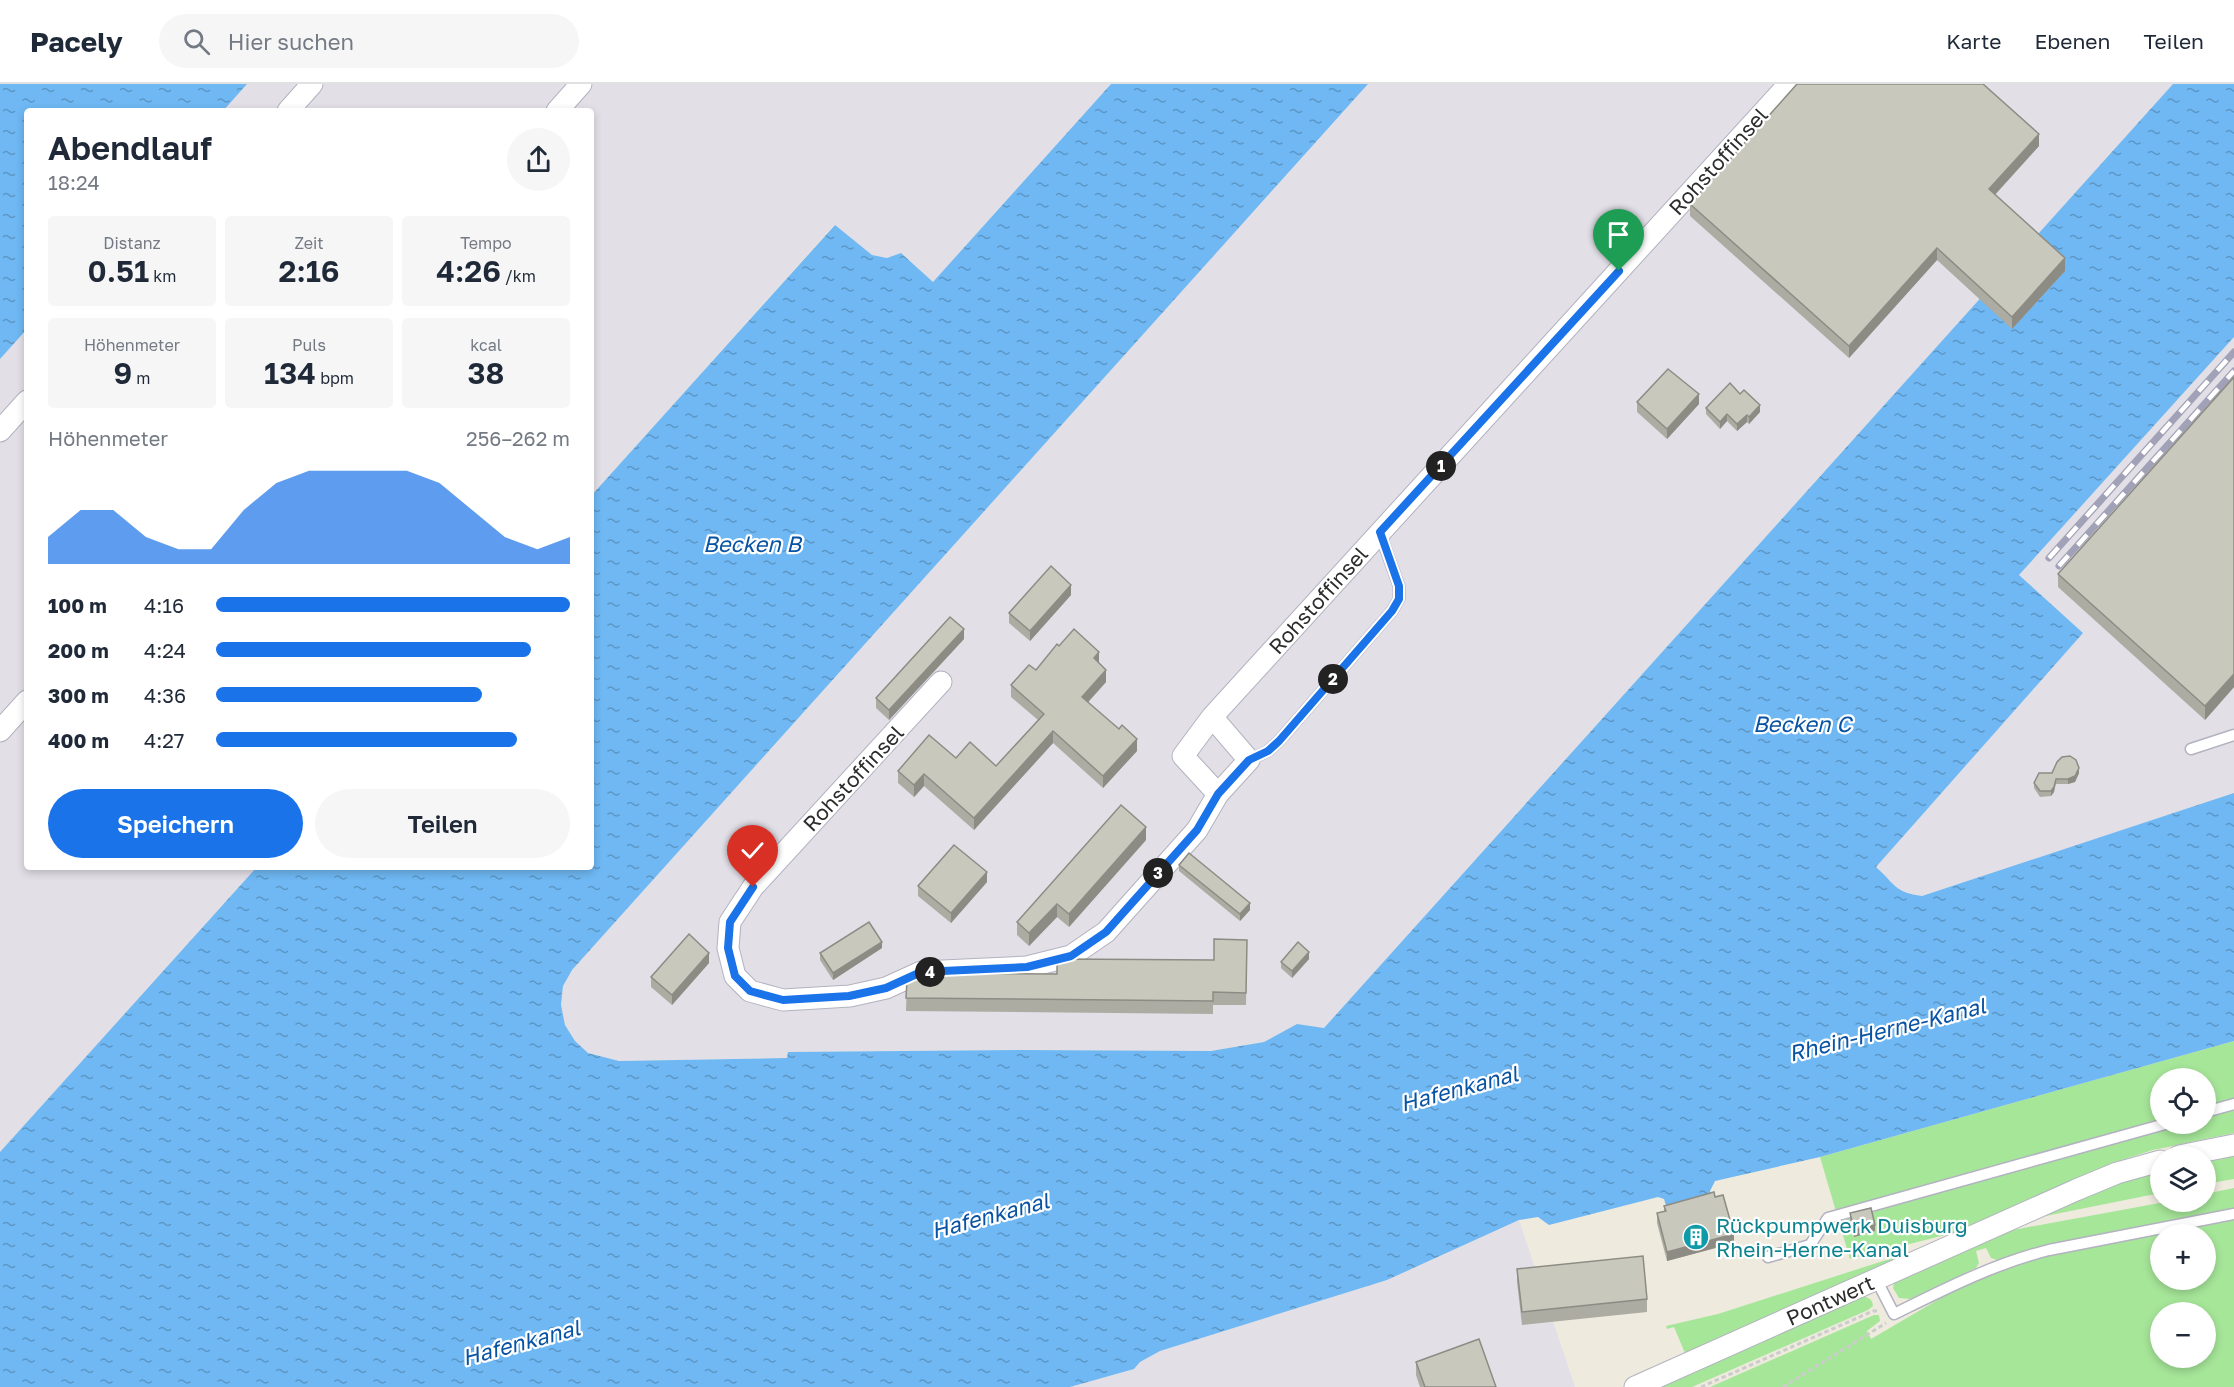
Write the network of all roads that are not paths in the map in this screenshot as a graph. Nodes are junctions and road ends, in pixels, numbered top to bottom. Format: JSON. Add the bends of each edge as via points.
{"nodes":[{"id":1,"x":312,"y":84,"type":"edge"},
{"id":2,"x":581,"y":84,"type":"edge"},
{"id":3,"x":1789,"y":84,"type":"edge"},
{"id":4,"x":291,"y":108,"type":"edge"},
{"id":5,"x":560,"y":108,"type":"edge"},
{"id":6,"x":24,"y":404,"type":"edge"},
{"id":7,"x":0,"y":431,"type":"edge"},
{"id":8,"x":1380,"y":532,"type":"junction"},
{"id":9,"x":941,"y":682,"type":"dead end"},
{"id":10,"x":24,"y":704,"type":"edge"},
{"id":11,"x":1212,"y":717,"type":"junction"},
{"id":12,"x":0,"y":731,"type":"edge"},
{"id":13,"x":2234,"y":735,"type":"edge"},
{"id":14,"x":2191,"y":749,"type":"dead end"},
{"id":15,"x":1249,"y":760,"type":"junction"},
{"id":16,"x":1218,"y":794,"type":"junction"},
{"id":17,"x":2234,"y":1104,"type":"edge"},
{"id":18,"x":2216,"y":1109,"type":"edge"},
{"id":19,"x":2150,"y":1128,"type":"edge"},
{"id":20,"x":2234,"y":1145,"type":"edge"},
{"id":21,"x":2216,"y":1149,"type":"edge"},
{"id":22,"x":2150,"y":1164,"type":"edge"},
{"id":23,"x":2234,"y":1214,"type":"edge"},
{"id":24,"x":1768,"y":1257,"type":"dead end"},
{"id":25,"x":1876,"y":1279,"type":"junction"},
{"id":26,"x":1635,"y":1387,"type":"edge"}],
"edges":[{"from":1,"to":4,"type":"street"},
{"from":2,"to":5,"type":"street"},
{"from":3,"to":8,"type":"street","name":"Rohstoffinsel"},
{"from":6,"to":7,"type":"street"},
{"from":8,"to":11,"type":"street","name":"Rohstoffinsel"},
{"from":8,"to":15,"type":"lane","via":[[1399,586],[1399,599],[1279,741]]},
{"from":9,"to":16,"type":"street","name":"Rohstoffinsel","via":[[753,887],[730,922],[728,948],[735,976],[750,991],[783,1000],[849,996],[886,988],[921,972],[1027,967],[1071,956],[1106,932],[1197,830]]},
{"from":10,"to":12,"type":"street"},
{"from":11,"to":15,"type":"street"},
{"from":11,"to":16,"type":"street","name":"Rohstoffinsel","via":[[1183,756]]},
{"from":13,"to":14,"type":"lane"},
{"from":15,"to":16,"type":"street","name":"Rohstoffinsel"},
{"from":17,"to":18,"type":"lane"},
{"from":19,"to":24,"type":"lane","via":[[1828,1218],[1809,1245]]},
{"from":20,"to":21,"type":"street"},
{"from":22,"to":25,"type":"street","name":"Pontwert","via":[[2106,1178]]},
{"from":23,"to":25,"type":"lane","via":[[2022,1257],[1968,1277],[1894,1314]]},
{"from":25,"to":26,"type":"street","name":"Pontwert"}]}
